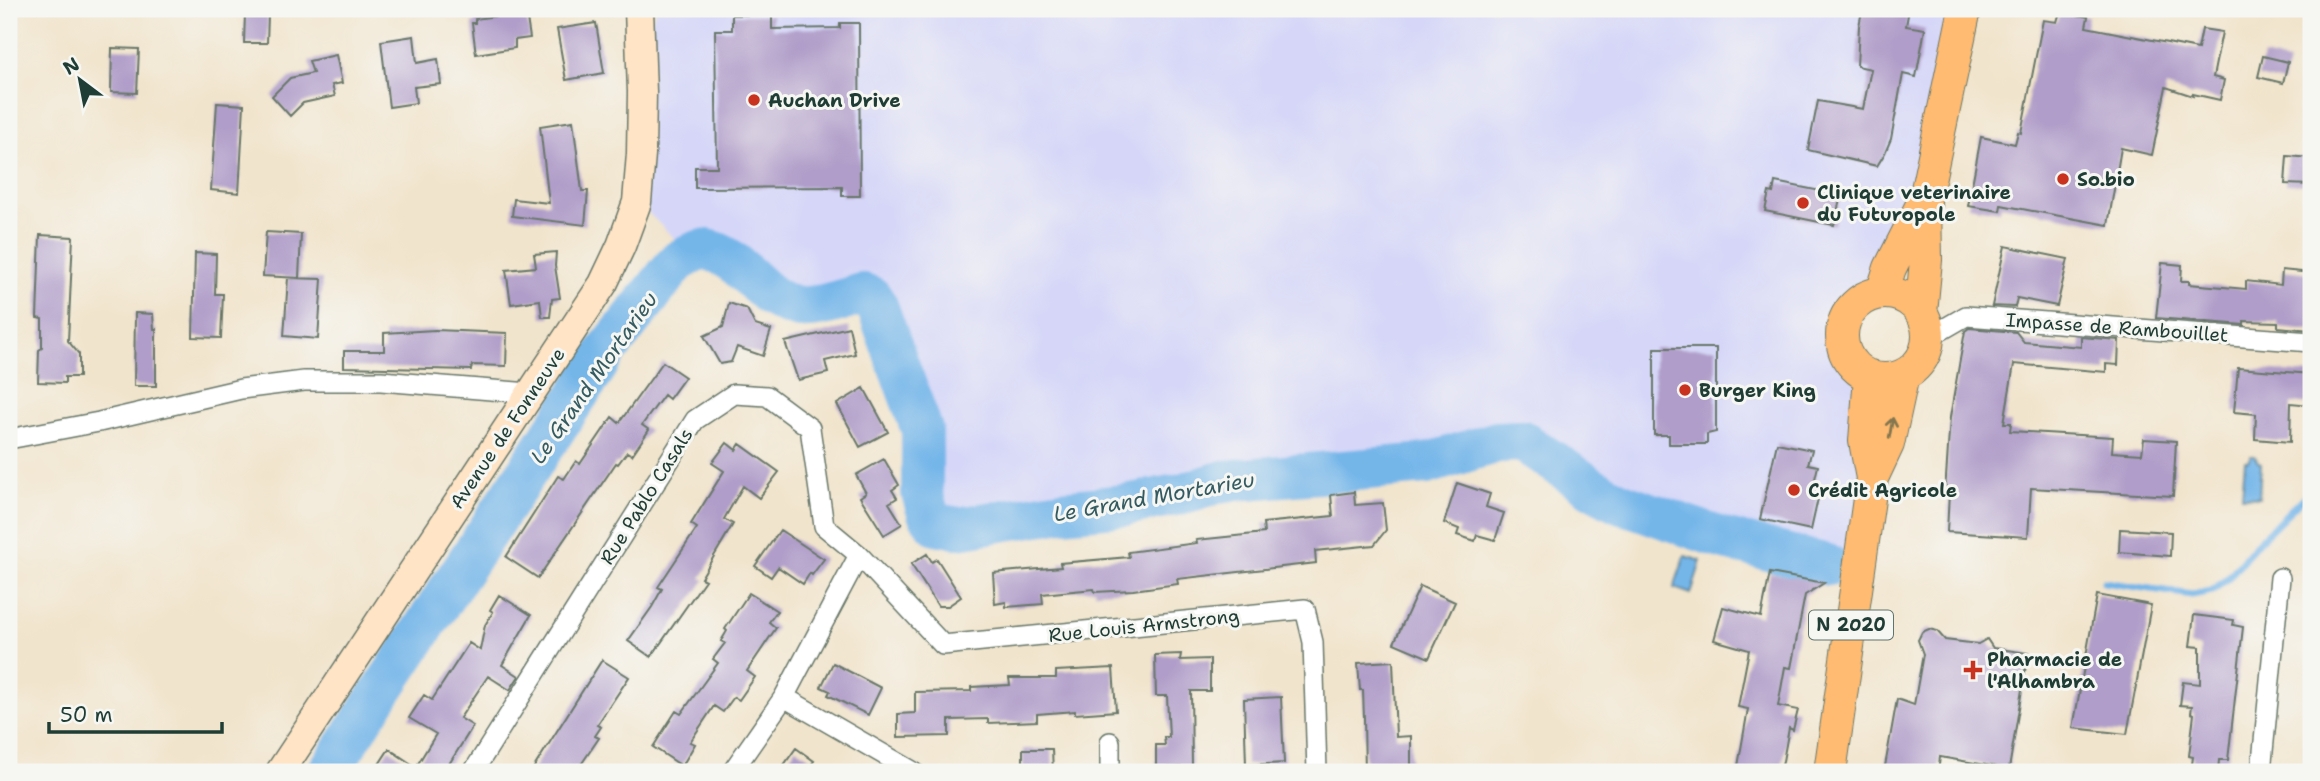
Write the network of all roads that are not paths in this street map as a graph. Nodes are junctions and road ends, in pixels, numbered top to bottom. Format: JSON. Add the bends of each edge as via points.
{"nodes":[{"id":1,"x":639,"y":9,"type":"edge"},
{"id":2,"x":656,"y":9,"type":"edge"},
{"id":3,"x":1965,"y":9,"type":"edge"},
{"id":4,"x":640,"y":52,"type":"junction"},
{"id":5,"x":1925,"y":199,"type":"junction"},
{"id":6,"x":1882,"y":293,"type":"junction"},
{"id":7,"x":1924,"y":325,"type":"junction"},
{"id":8,"x":2311,"y":342,"type":"edge"},
{"id":9,"x":1903,"y":375,"type":"junction"},
{"id":10,"x":1870,"y":376,"type":"junction"},
{"id":11,"x":529,"y":393,"type":"junction"},
{"id":12,"x":14,"y":438,"type":"dead end"},
{"id":13,"x":1872,"y":478,"type":"junction"},
{"id":14,"x":859,"y":555,"type":"junction"},
{"id":15,"x":2280,"y":578,"type":"dead end"},
{"id":16,"x":784,"y":697,"type":"junction"},
{"id":17,"x":1110,"y":742,"type":"dead end"},
{"id":18,"x":280,"y":772,"type":"edge"},
{"id":19,"x":472,"y":772,"type":"edge"},
{"id":20,"x":732,"y":772,"type":"edge"},
{"id":21,"x":914,"y":772,"type":"edge"},
{"id":22,"x":1110,"y":772,"type":"edge"},
{"id":23,"x":1317,"y":772,"type":"edge"},
{"id":24,"x":1830,"y":772,"type":"edge"},
{"id":25,"x":2261,"y":772,"type":"edge"}],
"edges":[{"from":1,"to":4,"type":"street","name":"Avenue de Fonneuve"},
{"from":2,"to":4,"type":"street","name":"Avenue de Fonneuve"},
{"from":3,"to":5,"type":"main road"},
{"from":4,"to":11,"type":"street","name":"Avenue de Fonneuve","via":[[637,202],[603,284]]},
{"from":5,"to":6,"type":"main road"},
{"from":5,"to":7,"type":"main road"},
{"from":6,"to":7,"type":"main road","via":[[1905,298]]},
{"from":6,"to":10,"type":"main road","via":[[1860,300],[1843,325],[1843,348],[1849,360]]},
{"from":7,"to":8,"type":"street","name":"Impasse de Rambouillet","via":[[1966,316]]},
{"from":7,"to":9,"type":"main road","via":[[1926,349],[1913,369]]},
{"from":9,"to":10,"type":"main road"},
{"from":13,"to":9,"type":"main road","number":"N 2020","one_way":true,"via":[[1888,444]]},
{"from":10,"to":13,"type":"main road","number":"N 2020","via":[[1865,441]]},
{"from":11,"to":12,"type":"street","via":[[304,381],[241,389]]},
{"from":11,"to":18,"type":"street","name":"Avenue de Fonneuve"},
{"from":13,"to":24,"type":"main road","number":"N 2020"},
{"from":14,"to":16,"type":"street"},
{"from":14,"to":19,"type":"street","name":"Rue Pablo Casals","via":[[824,526],[810,428],[767,397],[734,394],[695,420]]},
{"from":14,"to":23,"type":"street","name":"Rue Louis Armstrong","via":[[943,645],[1305,609],[1313,642]]},
{"from":15,"to":25,"type":"street"},
{"from":16,"to":20,"type":"street"},
{"from":16,"to":21,"type":"street"},
{"from":17,"to":22,"type":"street"}]}
